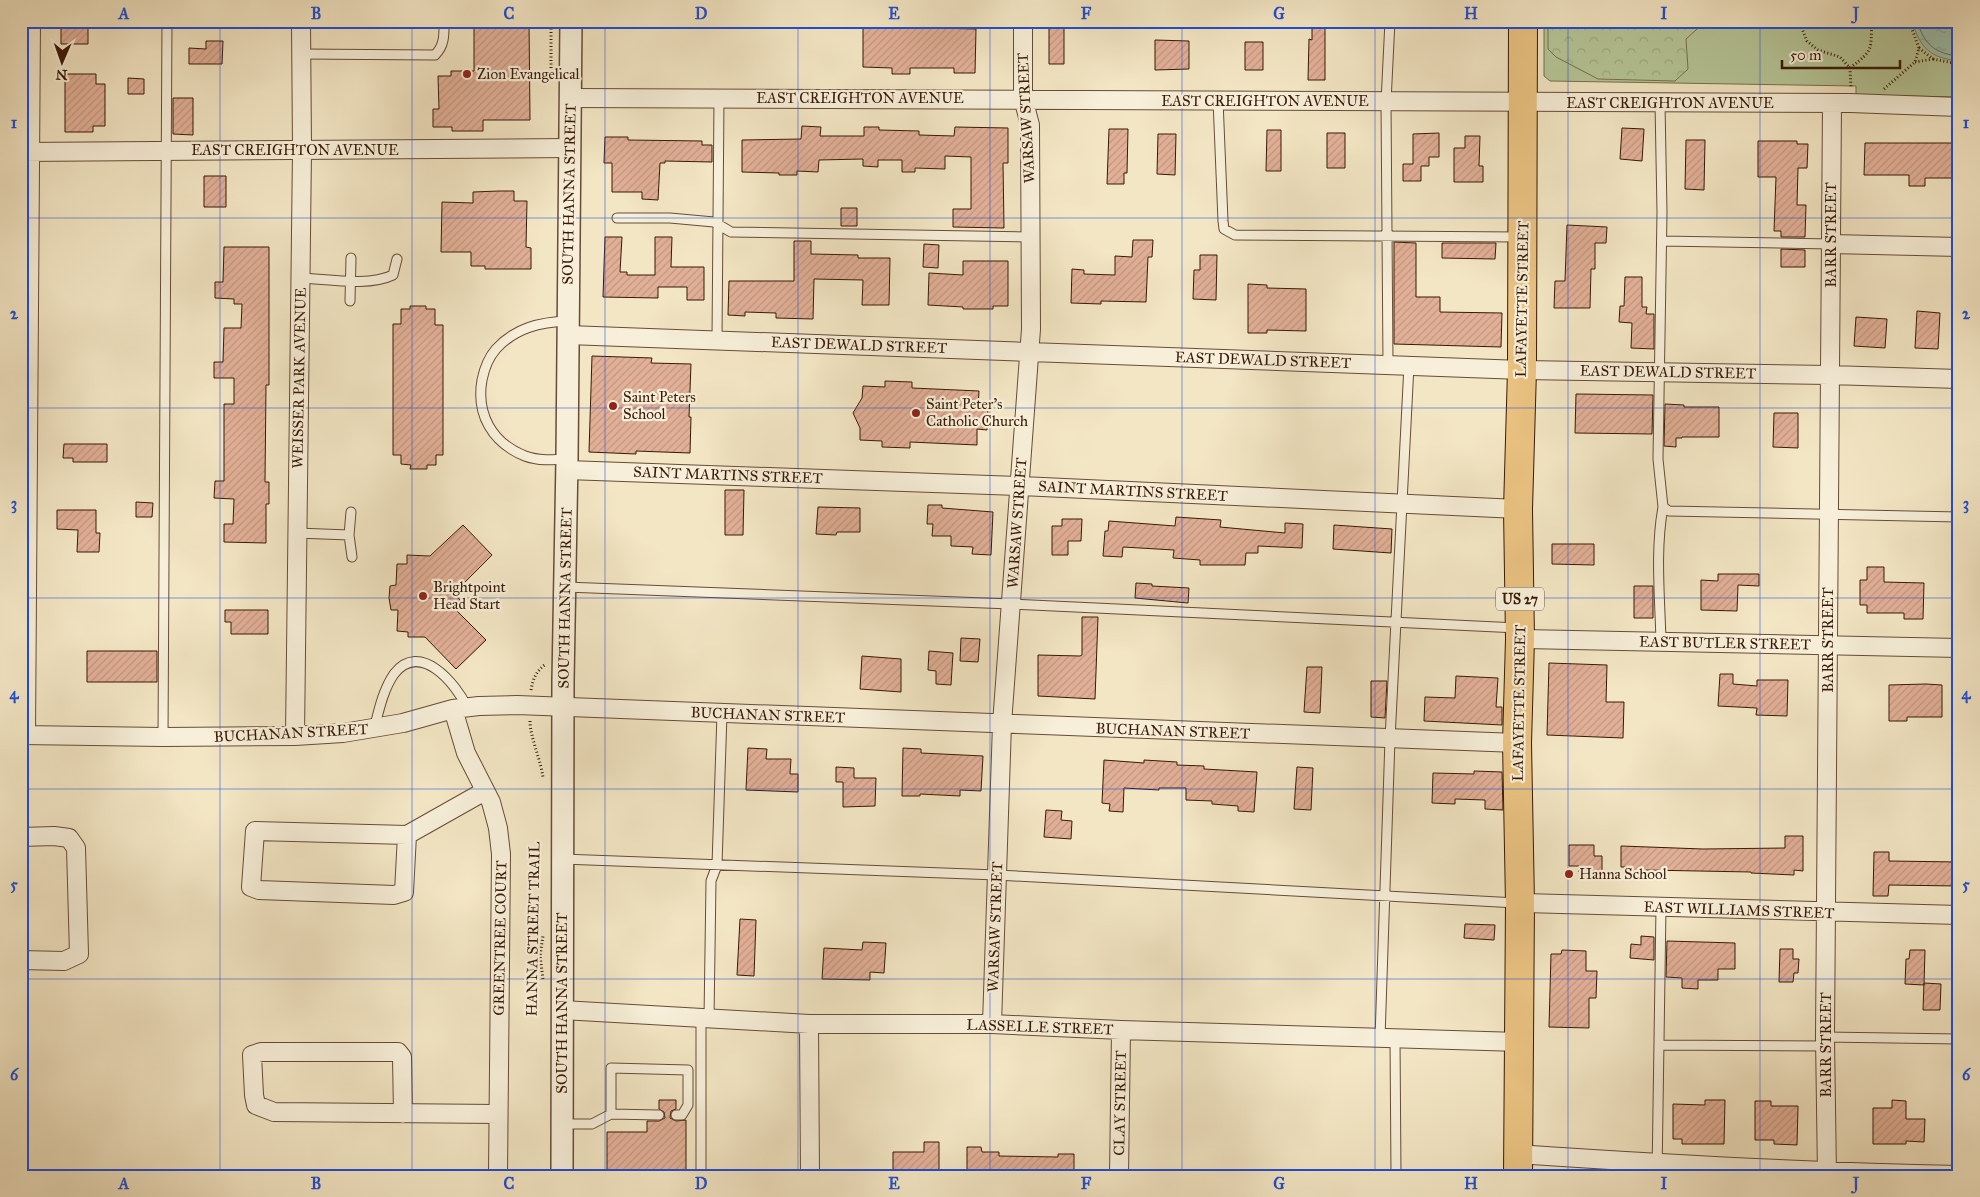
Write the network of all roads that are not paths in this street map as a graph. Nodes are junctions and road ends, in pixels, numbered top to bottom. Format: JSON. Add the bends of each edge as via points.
{"nodes":[{"id":1,"x":30,"y":21,"type":"edge"},
{"id":2,"x":167,"y":21,"type":"edge"},
{"id":3,"x":301,"y":21,"type":"edge"},
{"id":4,"x":444,"y":21,"type":"edge"},
{"id":5,"x":571,"y":21,"type":"edge"},
{"id":6,"x":1022,"y":21,"type":"edge"},
{"id":7,"x":1390,"y":21,"type":"edge"},
{"id":8,"x":1523,"y":21,"type":"edge"},
{"id":9,"x":301,"y":54,"type":"junction"},
{"id":10,"x":570,"y":98,"type":"junction"},
{"id":11,"x":719,"y":98,"type":"junction"},
{"id":12,"x":1024,"y":98,"type":"junction"},
{"id":13,"x":1218,"y":100,"type":"junction"},
{"id":14,"x":1386,"y":102,"type":"junction"},
{"id":15,"x":1524,"y":103,"type":"junction"},
{"id":16,"x":1660,"y":103,"type":"junction"},
{"id":17,"x":1832,"y":104,"type":"junction"},
{"id":18,"x":1959,"y":107,"type":"edge"},
{"id":19,"x":570,"y":148,"type":"junction"},
{"id":20,"x":302,"y":150,"type":"junction"},
{"id":21,"x":167,"y":151,"type":"junction"},
{"id":22,"x":25,"y":152,"type":"edge"},
{"id":23,"x":617,"y":218,"type":"dead end"},
{"id":24,"x":718,"y":224,"type":"junction"},
{"id":25,"x":1387,"y":234,"type":"junction"},
{"id":26,"x":1030,"y":237,"type":"junction"},
{"id":27,"x":1523,"y":237,"type":"junction"},
{"id":28,"x":1662,"y":241,"type":"junction"},
{"id":29,"x":1831,"y":244,"type":"junction"},
{"id":30,"x":1959,"y":247,"type":"edge"},
{"id":31,"x":351,"y":258,"type":"dead end"},
{"id":32,"x":397,"y":259,"type":"dead end"},
{"id":33,"x":300,"y":278,"type":"junction"},
{"id":34,"x":350,"y":281,"type":"junction"},
{"id":35,"x":350,"y":301,"type":"dead end"},
{"id":36,"x":568,"y":328,"type":"junction"},
{"id":37,"x":717,"y":340,"type":"junction"},
{"id":38,"x":1029,"y":351,"type":"junction"},
{"id":39,"x":1388,"y":364,"type":"junction"},
{"id":40,"x":1409,"y":365,"type":"junction"},
{"id":41,"x":1522,"y":370,"type":"junction"},
{"id":42,"x":1661,"y":372,"type":"junction"},
{"id":43,"x":1830,"y":375,"type":"junction"},
{"id":44,"x":1959,"y":379,"type":"edge"},
{"id":45,"x":25,"y":436,"type":"edge"},
{"id":46,"x":567,"y":464,"type":"junction"},
{"id":47,"x":1021,"y":486,"type":"junction"},
{"id":48,"x":1403,"y":503,"type":"junction"},
{"id":49,"x":1663,"y":507,"type":"junction"},
{"id":50,"x":1518,"y":509,"type":"junction"},
{"id":51,"x":351,"y":512,"type":"dead end"},
{"id":52,"x":1829,"y":514,"type":"junction"},
{"id":53,"x":1959,"y":517,"type":"edge"},
{"id":54,"x":297,"y":533,"type":"junction"},
{"id":55,"x":349,"y":534,"type":"junction"},
{"id":56,"x":24,"y":539,"type":"edge"},
{"id":57,"x":352,"y":557,"type":"dead end"},
{"id":58,"x":565,"y":587,"type":"junction"},
{"id":59,"x":1011,"y":604,"type":"junction"},
{"id":60,"x":1395,"y":622,"type":"junction"},
{"id":61,"x":1520,"y":633,"type":"junction"},
{"id":62,"x":1661,"y":642,"type":"junction"},
{"id":63,"x":1828,"y":645,"type":"junction"},
{"id":64,"x":1959,"y":648,"type":"edge"},
{"id":65,"x":563,"y":707,"type":"junction"},
{"id":66,"x":460,"y":708,"type":"junction"},
{"id":67,"x":722,"y":714,"type":"junction"},
{"id":68,"x":1002,"y":724,"type":"junction"},
{"id":69,"x":374,"y":729,"type":"junction"},
{"id":70,"x":24,"y":736,"type":"edge"},
{"id":71,"x":295,"y":736,"type":"junction"},
{"id":72,"x":163,"y":737,"type":"junction"},
{"id":73,"x":1390,"y":738,"type":"junction"},
{"id":74,"x":1517,"y":743,"type":"junction"},
{"id":75,"x":485,"y":791,"type":"junction"},
{"id":76,"x":407,"y":835,"type":"junction"},
{"id":77,"x":21,"y":836,"type":"edge"},
{"id":78,"x":562,"y":859,"type":"junction"},
{"id":79,"x":717,"y":865,"type":"junction"},
{"id":80,"x":997,"y":875,"type":"junction"},
{"id":81,"x":1386,"y":896,"type":"junction"},
{"id":82,"x":1520,"y":903,"type":"junction"},
{"id":83,"x":1661,"y":907,"type":"junction"},
{"id":84,"x":1826,"y":912,"type":"junction"},
{"id":85,"x":1959,"y":915,"type":"edge"},
{"id":86,"x":21,"y":960,"type":"edge"},
{"id":87,"x":562,"y":1010,"type":"junction"},
{"id":88,"x":705,"y":1018,"type":"junction"},
{"id":89,"x":809,"y":1024,"type":"junction"},
{"id":90,"x":992,"y":1024,"type":"junction"},
{"id":91,"x":1121,"y":1030,"type":"junction"},
{"id":92,"x":1388,"y":1038,"type":"junction"},
{"id":93,"x":1959,"y":1039,"type":"edge"},
{"id":94,"x":1825,"y":1041,"type":"junction"},
{"id":95,"x":1519,"y":1042,"type":"junction"},
{"id":96,"x":1659,"y":1045,"type":"junction"},
{"id":97,"x":403,"y":1114,"type":"junction"},
{"id":98,"x":498,"y":1114,"type":"junction"},
{"id":99,"x":611,"y":1114,"type":"junction"},
{"id":100,"x":659,"y":1115,"type":"dead end"},
{"id":101,"x":676,"y":1115,"type":"dead end"},
{"id":102,"x":562,"y":1124,"type":"junction"},
{"id":103,"x":1518,"y":1165,"type":"edge"},
{"id":104,"x":1657,"y":1170,"type":"edge"},
{"id":105,"x":1827,"y":1174,"type":"edge"},
{"id":106,"x":1959,"y":1175,"type":"edge"},
{"id":107,"x":498,"y":1176,"type":"edge"},
{"id":108,"x":562,"y":1176,"type":"edge"},
{"id":109,"x":701,"y":1176,"type":"edge"},
{"id":110,"x":810,"y":1176,"type":"edge"},
{"id":111,"x":1119,"y":1176,"type":"edge"},
{"id":112,"x":1396,"y":1176,"type":"edge"}],
"edges":[{"from":1,"to":22,"type":"street"},
{"from":2,"to":21,"type":"lane"},
{"from":3,"to":9,"type":"street","name":"WEISSER PARK AVENUE"},
{"from":4,"to":9,"type":"lane","via":[[444,42],[435,55]]},
{"from":5,"to":10,"type":"street","name":"SOUTH HANNA STREET"},
{"from":6,"to":12,"type":"street","name":"WARSAW STREET"},
{"from":7,"to":14,"type":"lane"},
{"from":8,"to":15,"type":"highway","name":"LAFAYETTE STREET","number":"US 27"},
{"from":9,"to":20,"type":"street","name":"WEISSER PARK AVENUE"},
{"from":10,"to":11,"type":"street","name":"EAST CREIGHTON AVENUE"},
{"from":10,"to":19,"type":"street","name":"SOUTH HANNA STREET"},
{"from":11,"to":12,"type":"street","name":"EAST CREIGHTON AVENUE"},
{"from":11,"to":24,"type":"lane"},
{"from":12,"to":13,"type":"street","name":"EAST CREIGHTON AVENUE"},
{"from":12,"to":26,"type":"street","name":"WARSAW STREET","via":[[1030,125]]},
{"from":13,"to":14,"type":"street","name":"EAST CREIGHTON AVENUE"},
{"from":13,"to":25,"type":"lane","via":[[1224,229],[1235,235]]},
{"from":14,"to":15,"type":"street","name":"EAST CREIGHTON AVENUE"},
{"from":14,"to":25,"type":"lane"},
{"from":15,"to":16,"type":"street","name":"EAST CREIGHTON AVENUE"},
{"from":15,"to":27,"type":"highway","name":"LAFAYETTE STREET","number":"US 27"},
{"from":16,"to":17,"type":"street","name":"EAST CREIGHTON AVENUE"},
{"from":16,"to":28,"type":"lane"},
{"from":17,"to":18,"type":"street","name":"EAST CREIGHTON AVENUE"},
{"from":17,"to":29,"type":"street","name":"BARR STREET"},
{"from":19,"to":20,"type":"street","name":"EAST CREIGHTON AVENUE"},
{"from":19,"to":36,"type":"street","name":"SOUTH HANNA STREET"},
{"from":20,"to":21,"type":"street","name":"EAST CREIGHTON AVENUE"},
{"from":20,"to":33,"type":"street","name":"WEISSER PARK AVENUE"},
{"from":21,"to":22,"type":"street","name":"EAST CREIGHTON AVENUE"},
{"from":21,"to":72,"type":"lane"},
{"from":22,"to":45,"type":"street"},
{"from":23,"to":24,"type":"lane","via":[[670,218]]},
{"from":24,"to":26,"type":"lane","via":[[731,232]]},
{"from":24,"to":37,"type":"lane"},
{"from":25,"to":27,"type":"lane"},
{"from":25,"to":39,"type":"lane"},
{"from":26,"to":38,"type":"street","name":"WARSAW STREET"},
{"from":27,"to":41,"type":"highway","name":"LAFAYETTE STREET","number":"US 27"},
{"from":28,"to":29,"type":"lane"},
{"from":28,"to":42,"type":"lane"},
{"from":29,"to":30,"type":"street"},
{"from":29,"to":43,"type":"street","name":"BARR STREET"},
{"from":31,"to":34,"type":"lane"},
{"from":32,"to":34,"type":"lane","via":[[393,274],[384,279]]},
{"from":33,"to":34,"type":"lane"},
{"from":33,"to":54,"type":"street","name":"WEISSER PARK AVENUE"},
{"from":34,"to":35,"type":"lane"},
{"from":36,"to":37,"type":"street","name":"EAST DEWALD STREET"},
{"from":36,"to":46,"type":"street","name":"SOUTH HANNA STREET"},
{"from":36,"to":46,"type":"lane","via":[[535,324],[517,332],[495,350],[484,374],[480,404],[492,431],[516,452]]},
{"from":37,"to":38,"type":"street","name":"EAST DEWALD STREET"},
{"from":38,"to":39,"type":"street","name":"EAST DEWALD STREET"},
{"from":38,"to":47,"type":"street","name":"WARSAW STREET"},
{"from":39,"to":40,"type":"street","name":"EAST DEWALD STREET"},
{"from":40,"to":41,"type":"street","name":"EAST DEWALD STREET"},
{"from":40,"to":48,"type":"lane"},
{"from":41,"to":42,"type":"street","name":"EAST DEWALD STREET"},
{"from":41,"to":50,"type":"highway","name":"LAFAYETTE STREET","number":"US 27"},
{"from":42,"to":43,"type":"street","name":"EAST DEWALD STREET"},
{"from":42,"to":49,"type":"lane","via":[[1658,458]]},
{"from":43,"to":44,"type":"street","name":"EAST DEWALD STREET"},
{"from":43,"to":52,"type":"street","name":"BARR STREET"},
{"from":45,"to":56,"type":"street"},
{"from":46,"to":47,"type":"street","name":"SAINT MARTINS STREET"},
{"from":46,"to":58,"type":"street","name":"SOUTH HANNA STREET"},
{"from":47,"to":48,"type":"street","name":"SAINT MARTINS STREET"},
{"from":47,"to":59,"type":"street","name":"WARSAW STREET"},
{"from":48,"to":50,"type":"street","name":"SAINT MARTINS STREET"},
{"from":48,"to":60,"type":"lane"},
{"from":49,"to":52,"type":"lane","via":[[1669,511]]},
{"from":49,"to":62,"type":"lane","via":[[1660,522]]},
{"from":50,"to":61,"type":"highway","name":"LAFAYETTE STREET","number":"US 27"},
{"from":51,"to":55,"type":"lane"},
{"from":52,"to":53,"type":"lane"},
{"from":52,"to":63,"type":"street","name":"BARR STREET"},
{"from":54,"to":55,"type":"lane"},
{"from":54,"to":71,"type":"street","name":"WEISSER PARK AVENUE"},
{"from":55,"to":57,"type":"lane"},
{"from":56,"to":70,"type":"street"},
{"from":58,"to":59,"type":"lane"},
{"from":58,"to":65,"type":"street","name":"SOUTH HANNA STREET"},
{"from":59,"to":60,"type":"lane"},
{"from":59,"to":68,"type":"street","name":"WARSAW STREET"},
{"from":60,"to":61,"type":"lane"},
{"from":60,"to":73,"type":"lane"},
{"from":61,"to":62,"type":"street","name":"EAST BUTLER STREET"},
{"from":61,"to":74,"type":"highway","name":"LAFAYETTE STREET","number":"US 27"},
{"from":62,"to":63,"type":"street","name":"EAST BUTLER STREET"},
{"from":63,"to":64,"type":"street","name":"EAST BUTLER STREET"},
{"from":63,"to":84,"type":"street","name":"BARR STREET"},
{"from":65,"to":66,"type":"street","name":"BUCHANAN STREET"},
{"from":65,"to":67,"type":"street","name":"BUCHANAN STREET"},
{"from":65,"to":78,"type":"street","name":"SOUTH HANNA STREET"},
{"from":66,"to":69,"type":"street","name":"BUCHANAN STREET"},
{"from":66,"to":69,"type":"lane","via":[[460,693],[440,671],[414,662],[395,673]]},
{"from":66,"to":75,"type":"street","name":"GREENTREE COURT","via":[[466,753]]},
{"from":67,"to":68,"type":"street","name":"BUCHANAN STREET"},
{"from":67,"to":79,"type":"lane"},
{"from":68,"to":73,"type":"street","name":"BUCHANAN STREET"},
{"from":68,"to":80,"type":"street","name":"WARSAW STREET"},
{"from":69,"to":71,"type":"street","name":"BUCHANAN STREET"},
{"from":70,"to":72,"type":"street","name":"BUCHANAN STREET"},
{"from":71,"to":72,"type":"street","name":"BUCHANAN STREET"},
{"from":73,"to":74,"type":"street","name":"BUCHANAN STREET"},
{"from":73,"to":81,"type":"lane"},
{"from":74,"to":82,"type":"highway","name":"LAFAYETTE STREET","number":"US 27"},
{"from":75,"to":76,"type":"street"},
{"from":75,"to":98,"type":"street","name":"GREENTREE COURT","via":[[498,828],[501,854]]},
{"from":76,"to":76,"type":"street","via":[[255,831],[251,887],[259,890],[394,895],[404,892]]},
{"from":77,"to":86,"type":"street","via":[[69,838],[76,848],[79,954],[64,962]]},
{"from":78,"to":79,"type":"lane"},
{"from":78,"to":87,"type":"street","name":"SOUTH HANNA STREET"},
{"from":79,"to":80,"type":"lane"},
{"from":79,"to":88,"type":"lane","via":[[711,882]]},
{"from":80,"to":81,"type":"lane"},
{"from":80,"to":90,"type":"street","name":"WARSAW STREET"},
{"from":81,"to":82,"type":"lane"},
{"from":81,"to":92,"type":"lane"},
{"from":82,"to":83,"type":"street","name":"EAST WILLIAMS STREET"},
{"from":82,"to":95,"type":"highway","name":"LAFAYETTE STREET","number":"US 27"},
{"from":83,"to":84,"type":"street","name":"EAST WILLIAMS STREET"},
{"from":83,"to":96,"type":"lane"},
{"from":84,"to":85,"type":"street","name":"EAST WILLIAMS STREET"},
{"from":84,"to":94,"type":"street","name":"BARR STREET"},
{"from":87,"to":88,"type":"street","name":"LASSELLE STREET"},
{"from":87,"to":102,"type":"street","name":"SOUTH HANNA STREET"},
{"from":88,"to":89,"type":"street","name":"LASSELLE STREET"},
{"from":88,"to":109,"type":"lane"},
{"from":89,"to":90,"type":"street","name":"LASSELLE STREET"},
{"from":89,"to":110,"type":"street"},
{"from":90,"to":91,"type":"street","name":"LASSELLE STREET"},
{"from":91,"to":92,"type":"street","name":"LASSELLE STREET"},
{"from":91,"to":111,"type":"street","name":"CLAY STREET"},
{"from":92,"to":95,"type":"street","name":"LASSELLE STREET"},
{"from":92,"to":112,"type":"lane"},
{"from":93,"to":94,"type":"lane"},
{"from":94,"to":96,"type":"lane"},
{"from":94,"to":105,"type":"street","name":"BARR STREET"},
{"from":95,"to":103,"type":"highway","name":"LAFAYETTE STREET","number":"US 27"},
{"from":96,"to":104,"type":"lane"},
{"from":97,"to":97,"type":"street","via":[[274,1112],[256,1105],[252,1055],[261,1052],[398,1052],[402,1057]]},
{"from":97,"to":98,"type":"street"},
{"from":98,"to":107,"type":"street","name":"GREENTREE COURT"},
{"from":99,"to":100,"type":"lane"},
{"from":99,"to":101,"type":"lane","via":[[611,1068],[688,1070],[688,1106],[682,1115]]},
{"from":99,"to":102,"type":"lane","via":[[592,1124]]},
{"from":102,"to":108,"type":"street","name":"SOUTH HANNA STREET"},
{"from":103,"to":104,"type":"street"},
{"from":104,"to":105,"type":"street"},
{"from":105,"to":106,"type":"street"}]}
